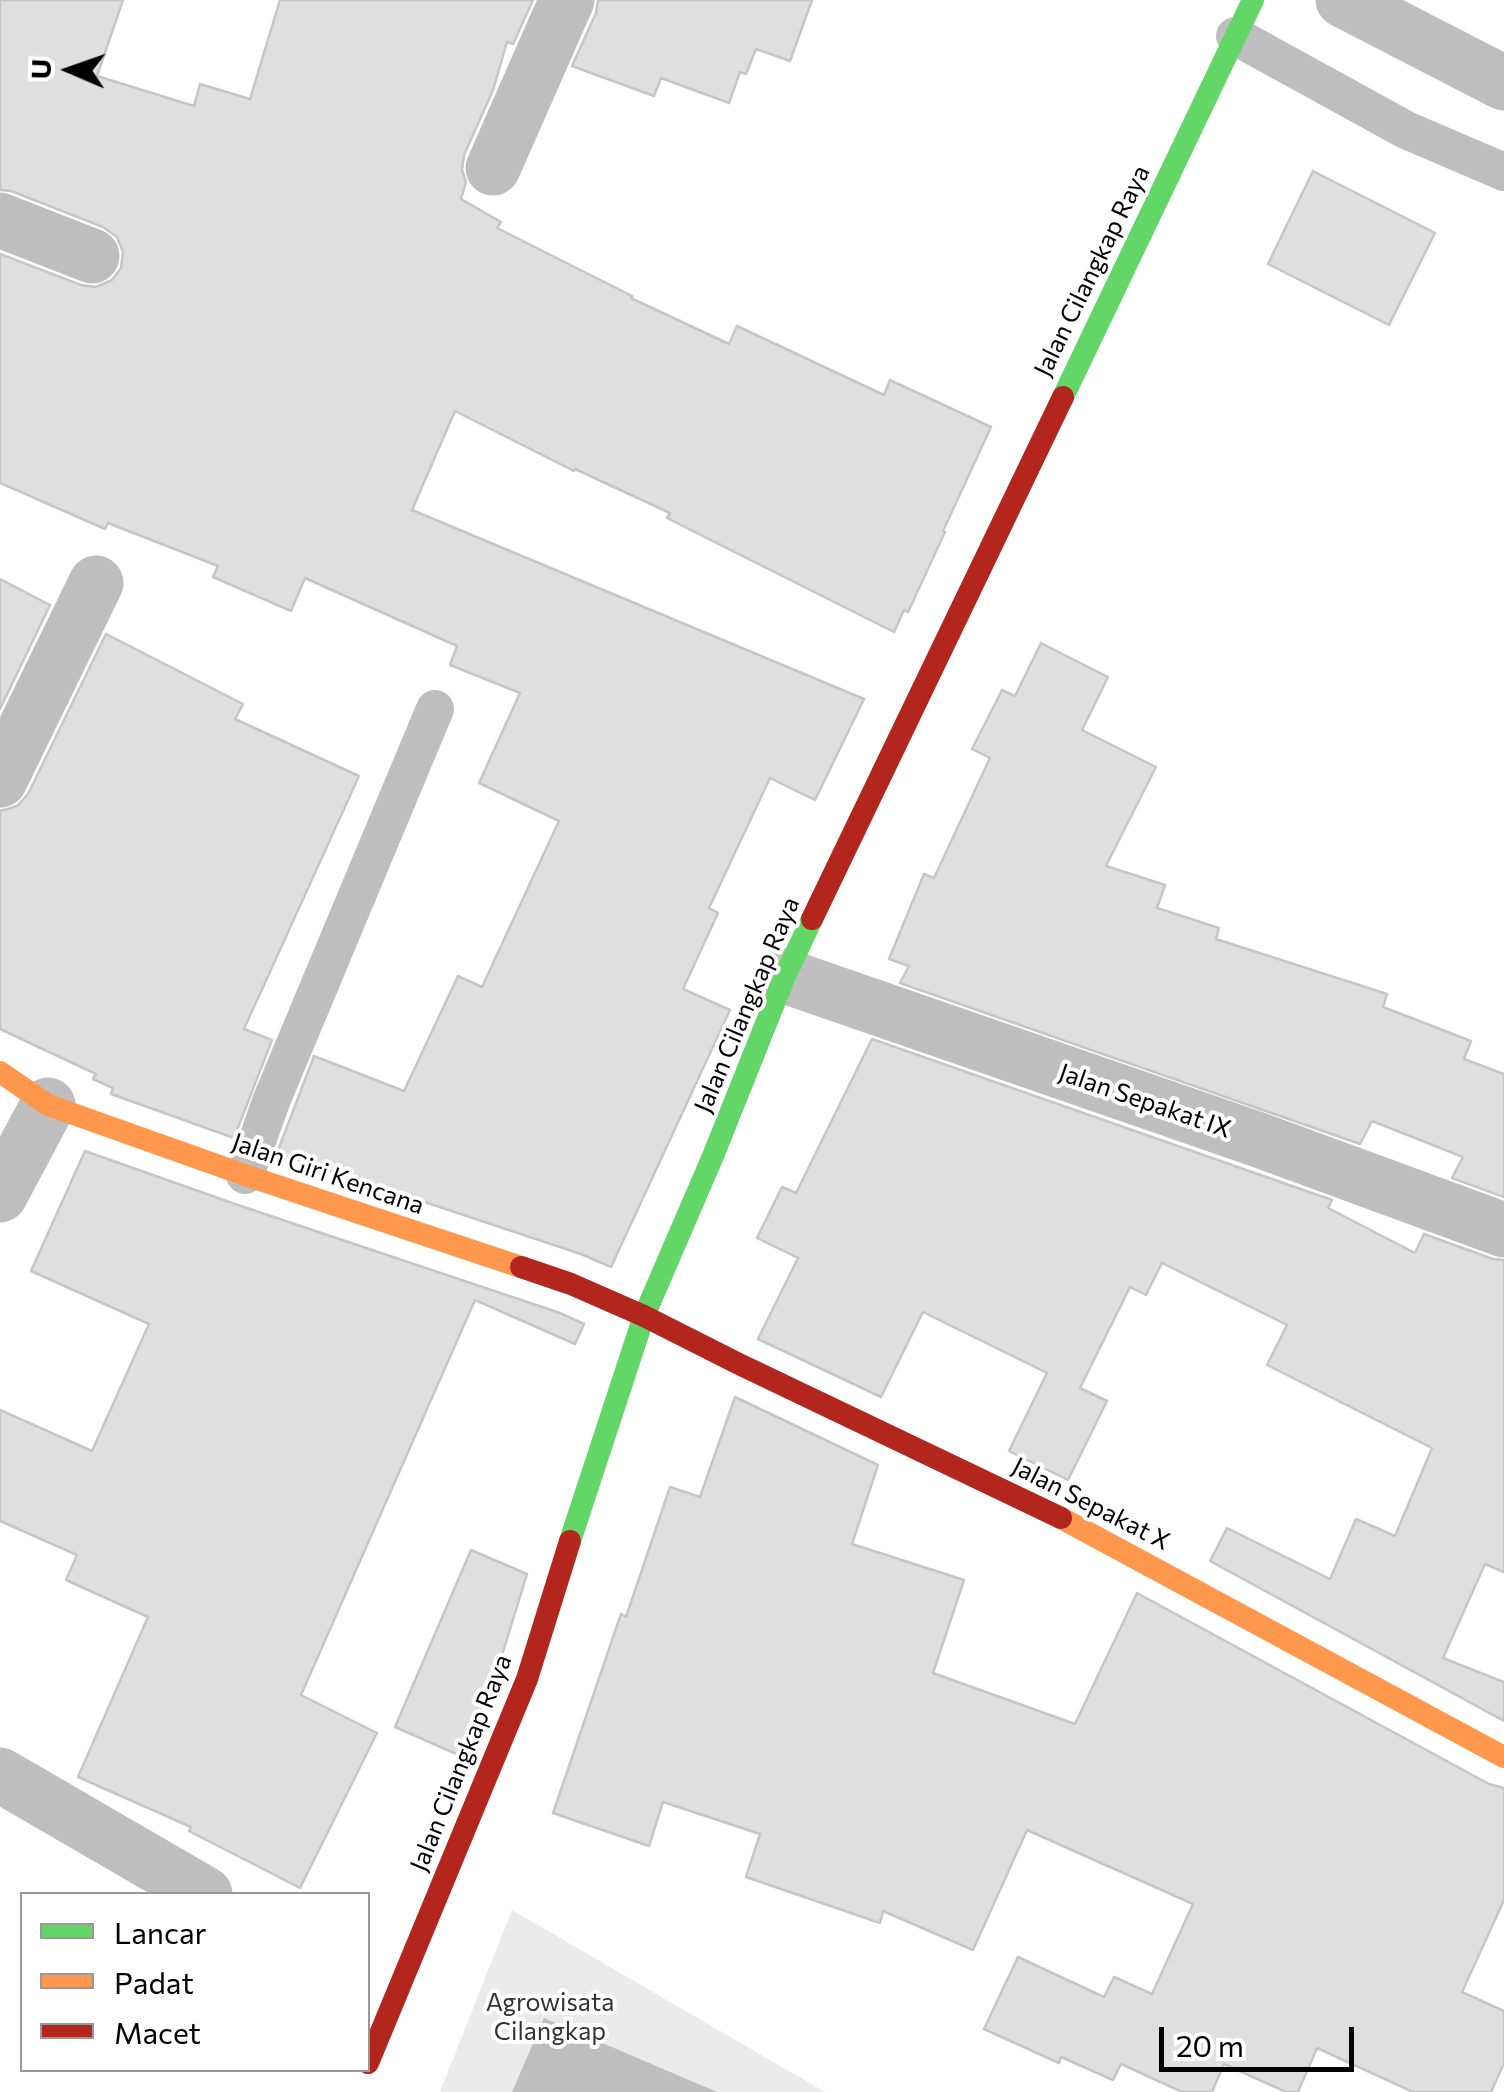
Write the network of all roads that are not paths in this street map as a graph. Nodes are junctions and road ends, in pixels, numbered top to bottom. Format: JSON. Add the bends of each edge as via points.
{"nodes":[{"id":1,"x":1253,"y":0,"type":"edge"},
{"id":2,"x":1343,"y":0,"type":"edge"},
{"id":3,"x":560,"y":17,"type":"edge"},
{"id":4,"x":1236,"y":36,"type":"junction"},
{"id":5,"x":1504,"y":82,"type":"edge"},
{"id":6,"x":493,"y":168,"type":"dead end"},
{"id":7,"x":1504,"y":172,"type":"edge"},
{"id":8,"x":0,"y":220,"type":"edge"},
{"id":9,"x":92,"y":256,"type":"dead end"},
{"id":10,"x":96,"y":583,"type":"dead end"},
{"id":11,"x":435,"y":709,"type":"dead end"},
{"id":12,"x":0,"y":780,"type":"edge"},
{"id":13,"x":785,"y":976,"type":"junction"},
{"id":14,"x":0,"y":1072,"type":"edge"},
{"id":15,"x":48,"y":1104,"type":"junction"},
{"id":16,"x":244,"y":1175,"type":"junction"},
{"id":17,"x":0,"y":1194,"type":"edge"},
{"id":18,"x":1504,"y":1230,"type":"edge"},
{"id":19,"x":644,"y":1316,"type":"junction"},
{"id":20,"x":1504,"y":1758,"type":"edge"},
{"id":21,"x":0,"y":1775,"type":"edge"},
{"id":22,"x":202,"y":1892,"type":"edge"},
{"id":23,"x":382,"y":1987,"type":"edge"},
{"id":24,"x":370,"y":2043,"type":"edge"}],
"edges":[{"from":1,"to":4,"type":"street","name":"Jalan Cilangkap Raya"},
{"from":2,"to":5,"type":"street"},
{"from":3,"to":6,"type":"street"},
{"from":4,"to":7,"type":"lane","via":[[1406,130]]},
{"from":4,"to":13,"type":"street","name":"Jalan Cilangkap Raya"},
{"from":8,"to":9,"type":"street"},
{"from":10,"to":12,"type":"street"},
{"from":11,"to":16,"type":"lane"},
{"from":13,"to":18,"type":"street","name":"Jalan Sepakat IX"},
{"from":13,"to":19,"type":"street","name":"Jalan Cilangkap Raya"},
{"from":14,"to":15,"type":"street","name":"Jalan Giri Kencana"},
{"from":15,"to":16,"type":"street","name":"Jalan Giri Kencana"},
{"from":15,"to":17,"type":"street"},
{"from":16,"to":19,"type":"street","name":"Jalan Giri Kencana","via":[[571,1284]]},
{"from":19,"to":20,"type":"street","name":"Jalan Sepakat X","via":[[1091,1532]]},
{"from":19,"to":23,"type":"street","name":"Jalan Cilangkap Raya","via":[[527,1679]]},
{"from":21,"to":22,"type":"street"},
{"from":23,"to":24,"type":"street","name":"Jalan Cilangkap Raya"}]}
